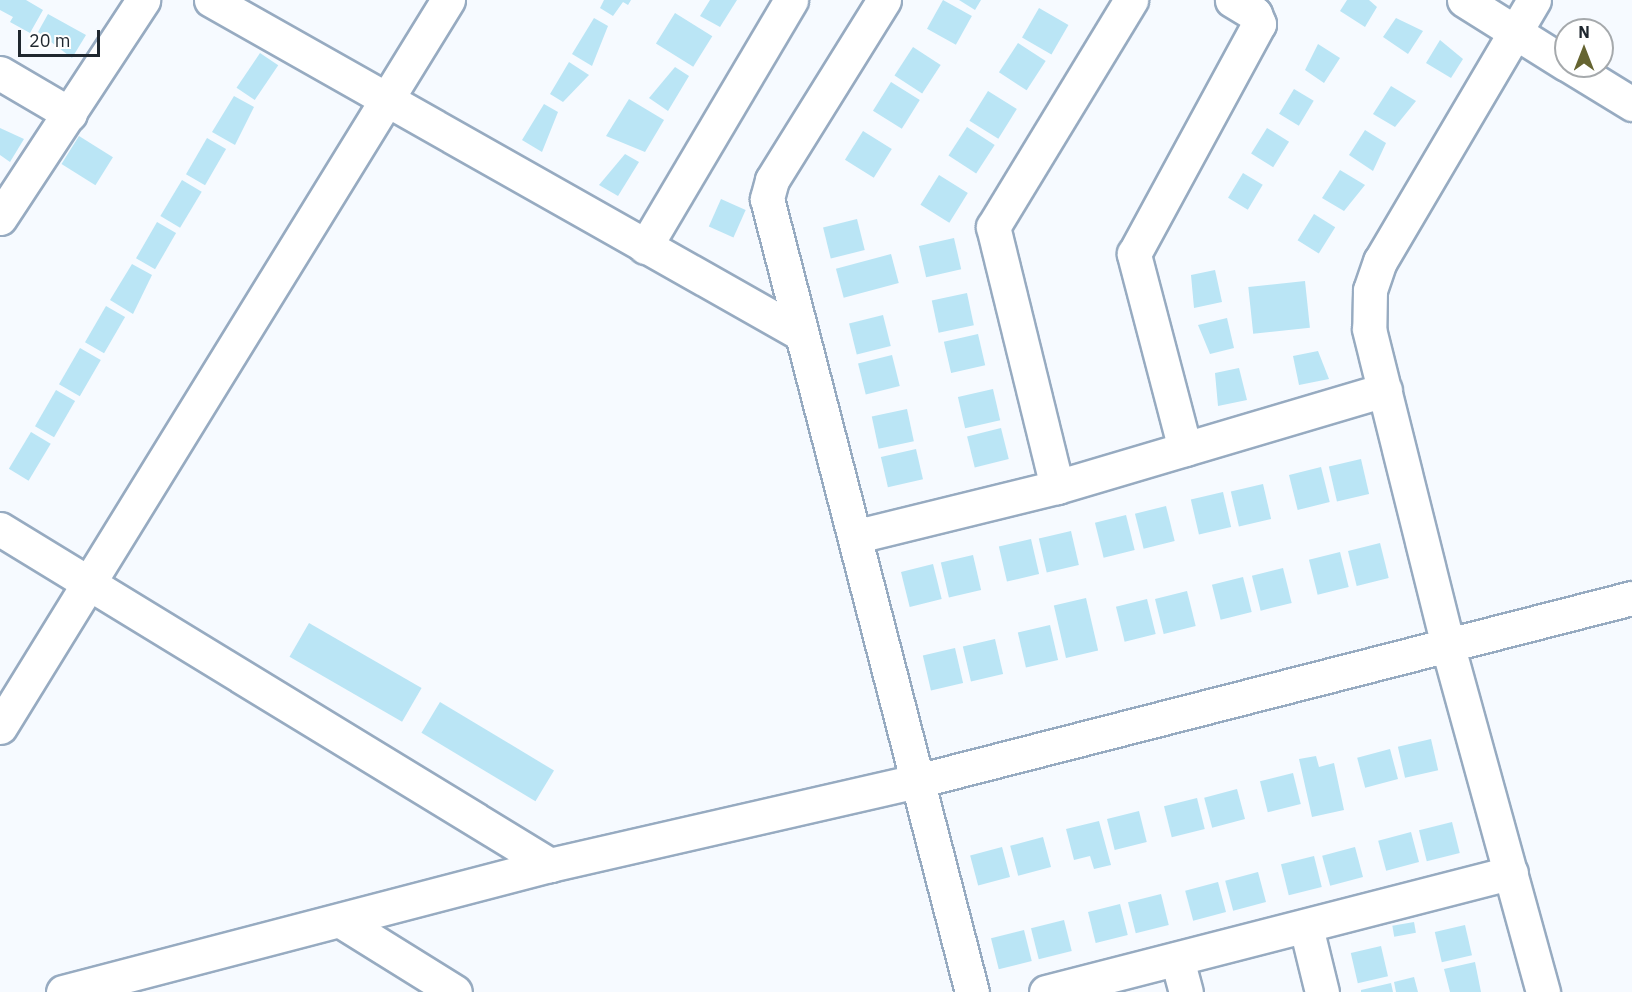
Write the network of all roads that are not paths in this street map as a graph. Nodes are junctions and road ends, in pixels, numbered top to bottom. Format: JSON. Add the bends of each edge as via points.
{"nodes":[{"id":1,"x":143,"y":0,"type":"edge"},
{"id":2,"x":211,"y":0,"type":"edge"},
{"id":3,"x":448,"y":0,"type":"edge"},
{"id":4,"x":791,"y":0,"type":"edge"},
{"id":5,"x":884,"y":0,"type":"edge"},
{"id":6,"x":1131,"y":0,"type":"edge"},
{"id":7,"x":1232,"y":0,"type":"edge"},
{"id":8,"x":1464,"y":0,"type":"edge"},
{"id":9,"x":1534,"y":0,"type":"edge"},
{"id":10,"x":1514,"y":32,"type":"junction"},
{"id":11,"x":1554,"y":57,"type":"edge"},
{"id":12,"x":0,"y":73,"type":"edge"},
{"id":13,"x":1590,"y":78,"type":"edge"},
{"id":14,"x":386,"y":99,"type":"junction"},
{"id":15,"x":1632,"y":104,"type":"edge"},
{"id":16,"x":70,"y":114,"type":"junction"},
{"id":17,"x":0,"y":218,"type":"edge"},
{"id":18,"x":645,"y":247,"type":"junction"},
{"id":19,"x":798,"y":332,"type":"junction"},
{"id":20,"x":1386,"y":390,"type":"junction"},
{"id":21,"x":1185,"y":449,"type":"junction"},
{"id":22,"x":1057,"y":487,"type":"junction"},
{"id":23,"x":0,"y":528,"type":"edge"},
{"id":24,"x":857,"y":536,"type":"junction"},
{"id":25,"x":89,"y":587,"type":"junction"},
{"id":26,"x":1632,"y":598,"type":"edge"},
{"id":27,"x":1448,"y":647,"type":"junction"},
{"id":28,"x":0,"y":727,"type":"edge"},
{"id":29,"x":917,"y":781,"type":"junction"},
{"id":30,"x":550,"y":865,"type":"junction"},
{"id":31,"x":1511,"y":873,"type":"junction"},
{"id":32,"x":340,"y":921,"type":"junction"},
{"id":33,"x":1306,"y":927,"type":"junction"},
{"id":34,"x":1176,"y":959,"type":"junction"},
{"id":35,"x":63,"y":992,"type":"edge"},
{"id":36,"x":454,"y":992,"type":"edge"},
{"id":37,"x":972,"y":992,"type":"edge"},
{"id":38,"x":1046,"y":992,"type":"edge"},
{"id":39,"x":1186,"y":992,"type":"edge"},
{"id":40,"x":1322,"y":992,"type":"edge"},
{"id":41,"x":1543,"y":992,"type":"edge"}],
"edges":[{"from":1,"to":16,"type":"street"},
{"from":2,"to":14,"type":"street"},
{"from":3,"to":14,"type":"street"},
{"from":4,"to":18,"type":"street"},
{"from":5,"to":19,"type":"street","via":[[767,190]]},
{"from":6,"to":22,"type":"street","via":[[993,227]]},
{"from":7,"to":21,"type":"street","via":[[1252,11],[1259,24],[1134,254]]},
{"from":8,"to":10,"type":"street"},
{"from":9,"to":10,"type":"street"},
{"from":10,"to":11,"type":"street"},
{"from":10,"to":20,"type":"street","via":[[1380,261],[1370,290],[1369,329]]},
{"from":12,"to":16,"type":"street"},
{"from":13,"to":15,"type":"street"},
{"from":14,"to":18,"type":"street"},
{"from":14,"to":25,"type":"street","via":[[237,334]]},
{"from":16,"to":17,"type":"street"},
{"from":18,"to":19,"type":"street"},
{"from":19,"to":24,"type":"street"},
{"from":20,"to":21,"type":"street"},
{"from":20,"to":27,"type":"street"},
{"from":21,"to":22,"type":"street"},
{"from":22,"to":24,"type":"street"},
{"from":23,"to":25,"type":"street"},
{"from":24,"to":29,"type":"street"},
{"from":25,"to":28,"type":"street"},
{"from":25,"to":30,"type":"street"},
{"from":26,"to":27,"type":"street"},
{"from":27,"to":29,"type":"street"},
{"from":27,"to":31,"type":"street"},
{"from":29,"to":30,"type":"street"},
{"from":29,"to":37,"type":"street"},
{"from":30,"to":32,"type":"street"},
{"from":31,"to":33,"type":"street"},
{"from":31,"to":41,"type":"street"},
{"from":32,"to":35,"type":"street"},
{"from":32,"to":36,"type":"street"},
{"from":33,"to":34,"type":"street"},
{"from":33,"to":40,"type":"street"},
{"from":34,"to":38,"type":"street"},
{"from":34,"to":39,"type":"street"}]}
